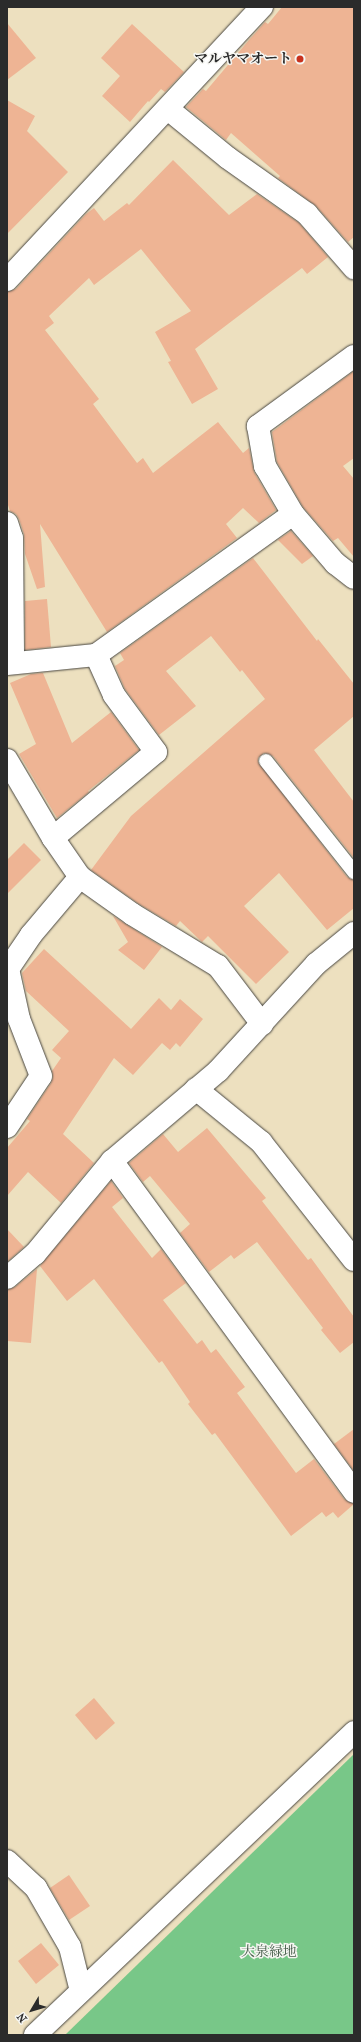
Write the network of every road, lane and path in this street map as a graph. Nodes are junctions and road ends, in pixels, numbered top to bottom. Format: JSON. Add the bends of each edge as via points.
{"nodes":[{"id":1,"x":262,"y":7,"type":"edge"},
{"id":2,"x":168,"y":109,"type":"junction"},
{"id":3,"x":354,"y":268,"type":"edge"},
{"id":4,"x":7,"y":280,"type":"edge"},
{"id":5,"x":354,"y":356,"type":"edge"},
{"id":6,"x":293,"y":514,"type":"junction"},
{"id":7,"x":7,"y":523,"type":"edge"},
{"id":8,"x":354,"y":578,"type":"edge"},
{"id":9,"x":96,"y":655,"type":"junction"},
{"id":10,"x":10,"y":664,"type":"edge"},
{"id":11,"x":7,"y":760,"type":"edge"},
{"id":12,"x":266,"y":761,"type":"dead end"},
{"id":13,"x":53,"y":838,"type":"junction"},
{"id":14,"x":354,"y":872,"type":"edge"},
{"id":15,"x":80,"y":877,"type":"junction"},
{"id":16,"x":354,"y":933,"type":"edge"},
{"id":17,"x":7,"y":969,"type":"edge"},
{"id":18,"x":262,"y":1024,"type":"junction"},
{"id":19,"x":196,"y":1089,"type":"junction"},
{"id":20,"x":7,"y":1127,"type":"edge"},
{"id":21,"x":112,"y":1162,"type":"junction"},
{"id":22,"x":354,"y":1260,"type":"edge"},
{"id":23,"x":7,"y":1278,"type":"edge"},
{"id":24,"x":354,"y":1492,"type":"edge"},
{"id":25,"x":354,"y":1732,"type":"edge"},
{"id":26,"x":7,"y":1862,"type":"edge"},
{"id":27,"x":81,"y":1990,"type":"junction"},
{"id":28,"x":35,"y":2035,"type":"edge"}],
"edges":[{"from":1,"to":2,"type":"street"},
{"from":2,"to":3,"type":"street","via":[[228,158],[308,214]]},
{"from":2,"to":4,"type":"street"},
{"from":5,"to":6,"type":"street","via":[[258,426],[265,466]]},
{"from":6,"to":8,"type":"street","via":[[335,563]]},
{"from":6,"to":9,"type":"street"},
{"from":7,"to":10,"type":"street","via":[[12,538]]},
{"from":9,"to":10,"type":"street"},
{"from":9,"to":13,"type":"street","via":[[114,695],[156,752]]},
{"from":11,"to":13,"type":"street"},
{"from":12,"to":14,"type":"lane"},
{"from":13,"to":15,"type":"street"},
{"from":15,"to":17,"type":"street","via":[[31,935]]},
{"from":15,"to":18,"type":"street","via":[[132,914],[218,966]]},
{"from":16,"to":18,"type":"street","via":[[316,964]]},
{"from":17,"to":20,"type":"street","via":[[19,1019],[40,1076]]},
{"from":18,"to":19,"type":"street","via":[[218,1071]]},
{"from":19,"to":21,"type":"street"},
{"from":19,"to":22,"type":"street","via":[[261,1142],[322,1232]]},
{"from":21,"to":23,"type":"street","via":[[36,1254]]},
{"from":21,"to":24,"type":"street"},
{"from":25,"to":27,"type":"street"},
{"from":26,"to":27,"type":"street","via":[[36,1888],[70,1947]]},
{"from":27,"to":28,"type":"street"}]}
